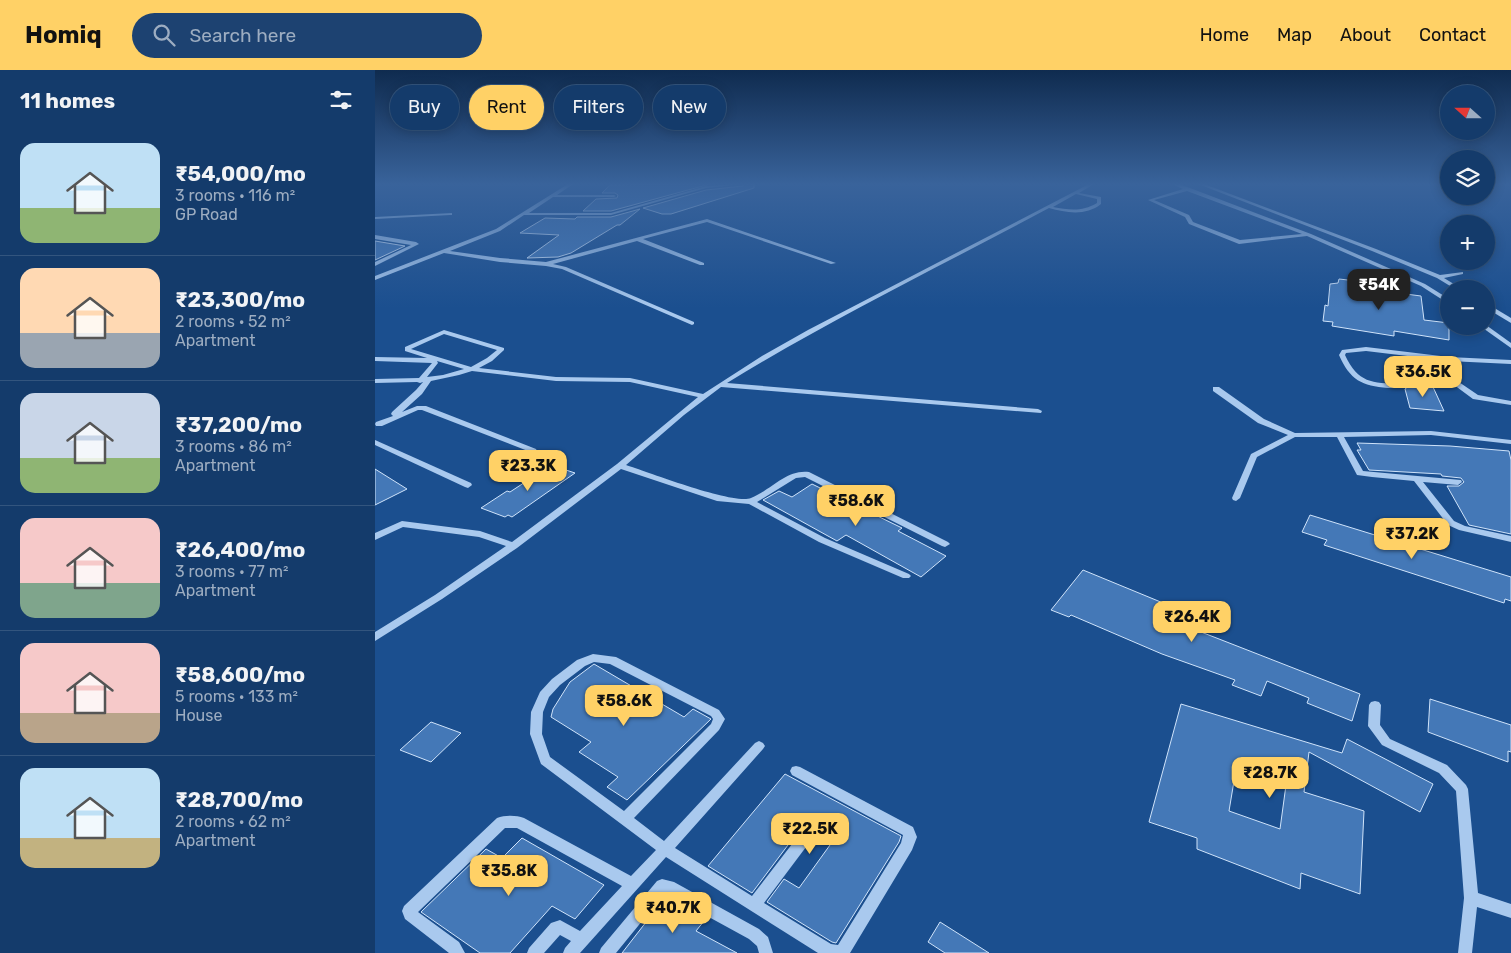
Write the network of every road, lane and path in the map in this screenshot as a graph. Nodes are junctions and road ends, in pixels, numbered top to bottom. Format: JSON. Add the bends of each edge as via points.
{"nodes":[{"id":1,"x":505,"y":225,"type":"edge"},
{"id":2,"x":688,"y":225,"type":"edge"},
{"id":3,"x":722,"y":225,"type":"edge"},
{"id":4,"x":1014,"y":225,"type":"edge"},
{"id":5,"x":1196,"y":225,"type":"edge"},
{"id":6,"x":1283,"y":225,"type":"edge"},
{"id":7,"x":1307,"y":225,"type":"edge"},
{"id":8,"x":1309,"y":235,"type":"junction"},
{"id":9,"x":375,"y":236,"type":"edge"},
{"id":10,"x":637,"y":239,"type":"junction"},
{"id":11,"x":443,"y":251,"type":"junction"},
{"id":12,"x":833,"y":263,"type":"dead end"},
{"id":13,"x":375,"y":264,"type":"edge"},
{"id":14,"x":546,"y":264,"type":"junction"},
{"id":15,"x":702,"y":264,"type":"dead end"},
{"id":16,"x":375,"y":271,"type":"edge"},
{"id":17,"x":1461,"y":272,"type":"dead end"},
{"id":18,"x":387,"y":273,"type":"junction"},
{"id":19,"x":1439,"y":276,"type":"junction"},
{"id":20,"x":375,"y":278,"type":"edge"},
{"id":21,"x":1445,"y":280,"type":"edge"},
{"id":22,"x":1440,"y":296,"type":"edge"},
{"id":23,"x":1495,"y":311,"type":"edge"},
{"id":24,"x":1511,"y":321,"type":"edge"},
{"id":25,"x":692,"y":323,"type":"dead end"},
{"id":26,"x":1495,"y":335,"type":"edge"},
{"id":27,"x":1511,"y":346,"type":"edge"},
{"id":28,"x":375,"y":360,"type":"edge"},
{"id":29,"x":1511,"y":362,"type":"edge"},
{"id":30,"x":471,"y":369,"type":"junction"},
{"id":31,"x":428,"y":380,"type":"junction"},
{"id":32,"x":375,"y":381,"type":"edge"},
{"id":33,"x":419,"y":381,"type":"junction"},
{"id":34,"x":719,"y":385,"type":"junction"},
{"id":35,"x":1216,"y":389,"type":"dead end"},
{"id":36,"x":704,"y":396,"type":"junction"},
{"id":37,"x":1511,"y":403,"type":"edge"},
{"id":38,"x":1037,"y":411,"type":"dead end"},
{"id":39,"x":377,"y":425,"type":"edge"},
{"id":40,"x":1339,"y":434,"type":"junction"},
{"id":41,"x":1294,"y":435,"type":"junction"},
{"id":42,"x":375,"y":442,"type":"edge"},
{"id":43,"x":1511,"y":442,"type":"edge"},
{"id":44,"x":533,"y":451,"type":"dead end"},
{"id":45,"x":620,"y":466,"type":"junction"},
{"id":46,"x":1417,"y":479,"type":"junction"},
{"id":47,"x":1458,"y":482,"type":"dead end"},
{"id":48,"x":468,"y":485,"type":"dead end"},
{"id":49,"x":1236,"y":498,"type":"dead end"},
{"id":50,"x":751,"y":502,"type":"junction"},
{"id":51,"x":375,"y":536,"type":"edge"},
{"id":52,"x":1511,"y":539,"type":"edge"},
{"id":53,"x":945,"y":544,"type":"dead end"},
{"id":54,"x":514,"y":546,"type":"junction"},
{"id":55,"x":906,"y":576,"type":"dead end"},
{"id":56,"x":375,"y":637,"type":"edge"},
{"id":57,"x":1375,"y":705,"type":"dead end"},
{"id":58,"x":759,"y":746,"type":"dead end"},
{"id":59,"x":796,"y":772,"type":"dead end"},
{"id":60,"x":625,"y":819,"type":"junction"},
{"id":61,"x":804,"y":839,"type":"dead end"},
{"id":62,"x":665,"y":849,"type":"junction"},
{"id":63,"x":633,"y":884,"type":"junction"},
{"id":64,"x":1471,"y":898,"type":"junction"},
{"id":65,"x":755,"y":905,"type":"junction"},
{"id":66,"x":1511,"y":911,"type":"edge"},
{"id":67,"x":582,"y":940,"type":"junction"},
{"id":68,"x":458,"y":953,"type":"edge"},
{"id":69,"x":534,"y":953,"type":"edge"},
{"id":70,"x":570,"y":953,"type":"edge"},
{"id":71,"x":606,"y":953,"type":"edge"},
{"id":72,"x":766,"y":953,"type":"edge"},
{"id":73,"x":1465,"y":953,"type":"edge"}],
"edges":[{"from":1,"to":11,"type":"street"},
{"from":2,"to":10,"type":"street"},
{"from":3,"to":12,"type":"street"},
{"from":4,"to":34,"type":"street","via":[[794,339]]},
{"from":5,"to":8,"type":"street","via":[[1236,242]]},
{"from":6,"to":8,"type":"street"},
{"from":7,"to":19,"type":"street"},
{"from":8,"to":22,"type":"street","via":[[1423,285]]},
{"from":9,"to":13,"type":"street","via":[[416,244]]},
{"from":10,"to":14,"type":"street"},
{"from":10,"to":15,"type":"street"},
{"from":11,"to":14,"type":"street"},
{"from":11,"to":18,"type":"street"},
{"from":14,"to":25,"type":"street","via":[[564,268]]},
{"from":16,"to":18,"type":"street"},
{"from":17,"to":19,"type":"street"},
{"from":18,"to":20,"type":"street"},
{"from":19,"to":21,"type":"street"},
{"from":23,"to":24,"type":"street"},
{"from":26,"to":27,"type":"street"},
{"from":28,"to":33,"type":"street","via":[[434,361],[431,370]]},
{"from":29,"to":37,"type":"street","via":[[1449,359],[1365,349],[1344,351],[1342,355],[1357,379],[1367,384],[1400,386],[1404,385],[1403,374],[1440,375],[1476,397]]},
{"from":30,"to":30,"type":"street","via":[[502,349],[445,332],[407,349]]},
{"from":30,"to":31,"type":"street"},
{"from":30,"to":36,"type":"street","via":[[557,379],[630,380]]},
{"from":31,"to":33,"type":"street"},
{"from":31,"to":39,"type":"street","via":[[399,411]]},
{"from":32,"to":33,"type":"street"},
{"from":34,"to":36,"type":"street"},
{"from":34,"to":38,"type":"street"},
{"from":35,"to":41,"type":"street","via":[[1261,421]]},
{"from":36,"to":45,"type":"street"},
{"from":39,"to":44,"type":"street","via":[[423,408]]},
{"from":40,"to":41,"type":"street"},
{"from":40,"to":43,"type":"street","via":[[1431,432]]},
{"from":40,"to":46,"type":"street","via":[[1359,472]]},
{"from":41,"to":49,"type":"street","via":[[1254,456]]},
{"from":42,"to":48,"type":"street"},
{"from":45,"to":50,"type":"street","via":[[720,499]]},
{"from":45,"to":54,"type":"street"},
{"from":46,"to":47,"type":"street"},
{"from":46,"to":52,"type":"street","via":[[1451,523]]},
{"from":50,"to":53,"type":"street","via":[[794,476],[805,474]]},
{"from":50,"to":55,"type":"street","via":[[822,540]]},
{"from":51,"to":54,"type":"street","via":[[402,524],[479,534]]},
{"from":54,"to":56,"type":"street"},
{"from":57,"to":64,"type":"street","via":[[1374,726],[1386,742],[1443,769],[1462,789]]},
{"from":58,"to":62,"type":"street"},
{"from":59,"to":65,"type":"street","via":[[908,830],[910,837],[843,951],[828,951]]},
{"from":60,"to":60,"type":"street","via":[[545,760],[535,734],[537,712],[544,695],[581,663],[593,658],[612,660],[715,713],[719,719],[715,727]]},
{"from":60,"to":62,"type":"street"},
{"from":61,"to":65,"type":"street"},
{"from":62,"to":63,"type":"street"},
{"from":62,"to":65,"type":"street"},
{"from":63,"to":67,"type":"street"},
{"from":63,"to":68,"type":"street","via":[[519,822],[502,822],[409,911]]},
{"from":64,"to":66,"type":"street"},
{"from":64,"to":73,"type":"street"},
{"from":67,"to":69,"type":"street","via":[[560,927],[556,928]]},
{"from":67,"to":70,"type":"street"},
{"from":71,"to":72,"type":"street","via":[[662,886],[754,934],[763,942]]}]}
